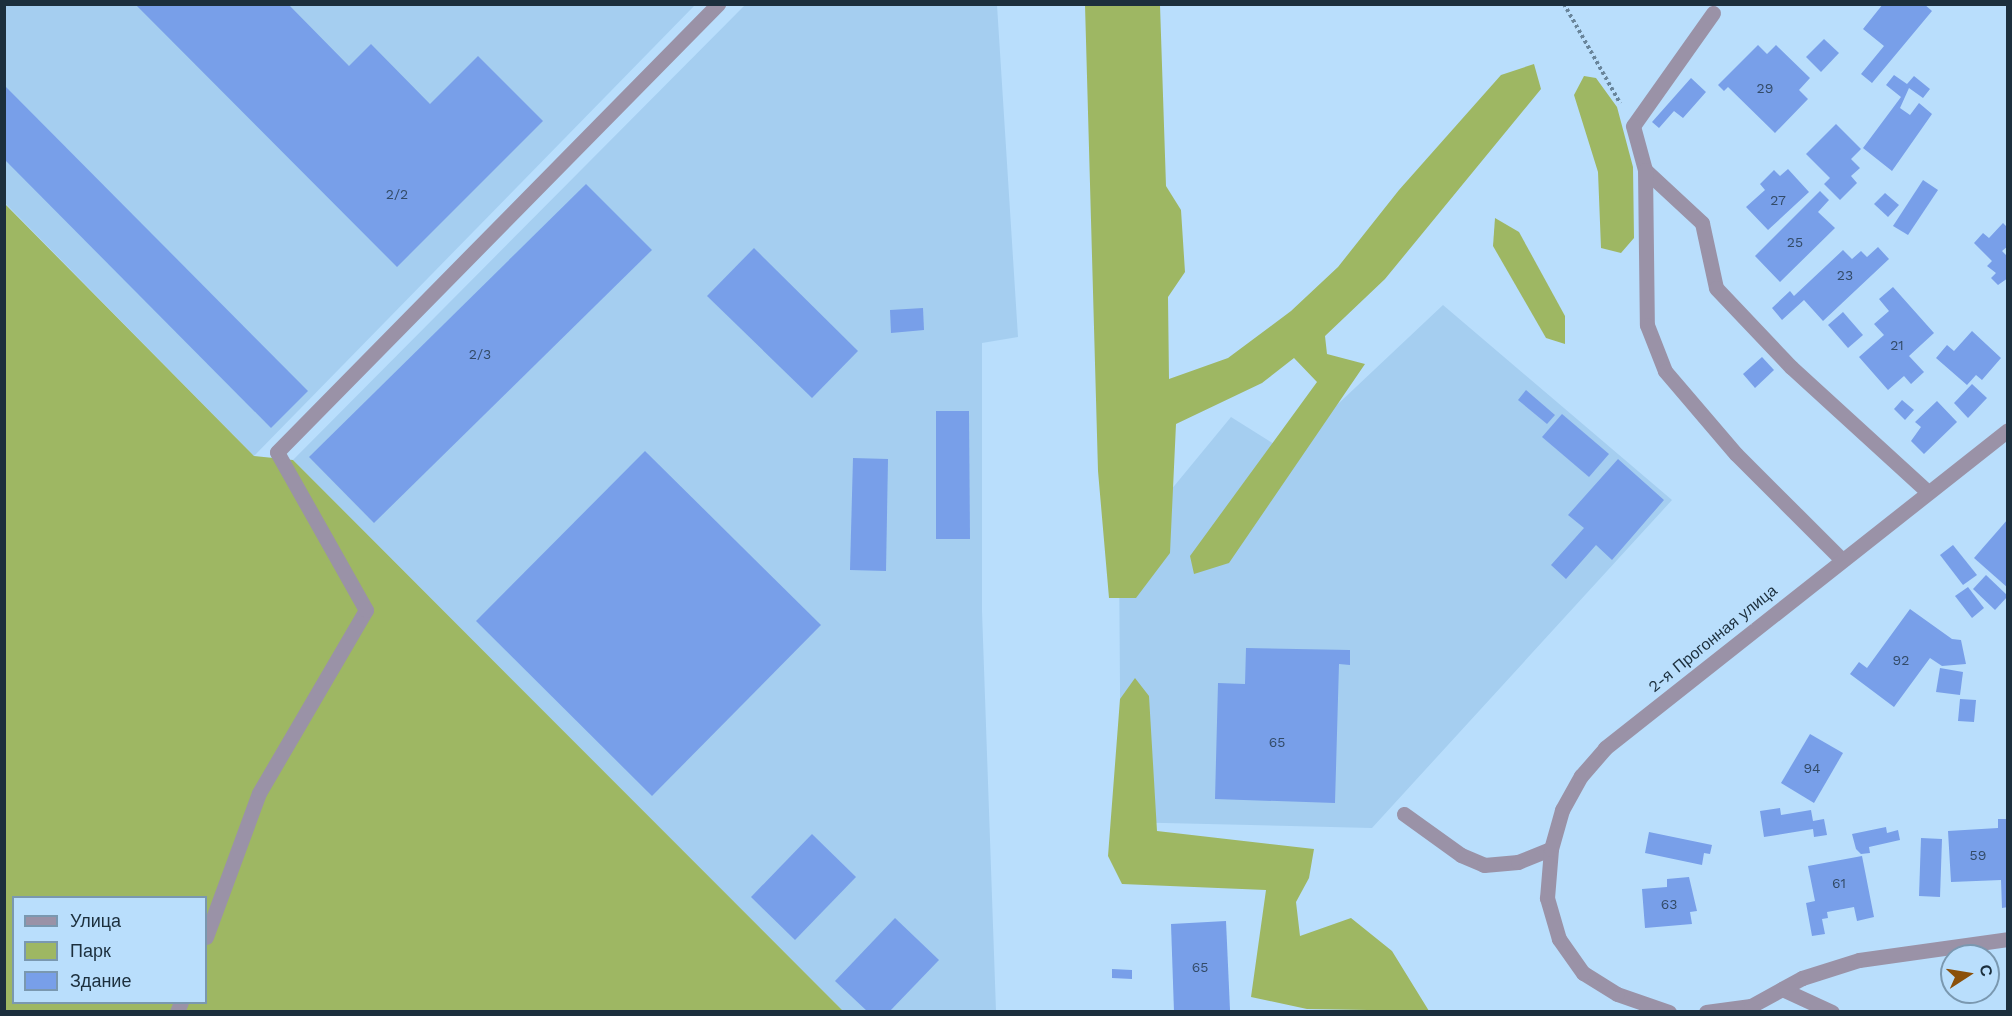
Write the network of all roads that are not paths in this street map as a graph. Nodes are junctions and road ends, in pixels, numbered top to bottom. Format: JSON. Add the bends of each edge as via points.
{"nodes":[{"id":1,"x":718,"y":4,"type":"edge"},
{"id":2,"x":1713,"y":13,"type":"dead end"},
{"id":3,"x":1645,"y":170,"type":"junction"},
{"id":4,"x":2004,"y":436,"type":"edge"},
{"id":5,"x":1928,"y":492,"type":"junction"},
{"id":6,"x":1842,"y":560,"type":"junction"},
{"id":7,"x":1404,"y":814,"type":"dead end"},
{"id":8,"x":1551,"y":849,"type":"junction"},
{"id":9,"x":207,"y":934,"type":"edge"},
{"id":10,"x":2007,"y":939,"type":"edge"},
{"id":11,"x":1782,"y":989,"type":"junction"},
{"id":12,"x":1750,"y":1009,"type":"edge"},
{"id":13,"x":1669,"y":1011,"type":"edge"},
{"id":14,"x":1706,"y":1011,"type":"edge"},
{"id":15,"x":1832,"y":1011,"type":"edge"}],
"edges":[{"from":1,"to":9,"type":"street","via":[[277,452],[366,610],[259,794]]},
{"from":2,"to":3,"type":"street","via":[[1633,126]]},
{"from":3,"to":5,"type":"street","via":[[1702,223],[1716,288],[1791,367]]},
{"from":3,"to":6,"type":"street","via":[[1647,325],[1665,371],[1736,454]]},
{"from":4,"to":5,"type":"street","name":"2-я Прогонная улица"},
{"from":5,"to":6,"type":"street","name":"2-я Прогонная улица"},
{"from":6,"to":8,"type":"street","name":"2-я Прогонная улица","via":[[1605,748],[1581,776],[1562,810]]},
{"from":7,"to":8,"type":"street","via":[[1461,855],[1484,865],[1518,862]]},
{"from":8,"to":13,"type":"street","name":"2-я Прогонная улица","via":[[1547,898],[1559,939],[1583,973],[1617,994]]},
{"from":10,"to":11,"type":"street","via":[[1859,960]]},
{"from":11,"to":12,"type":"street"},
{"from":11,"to":15,"type":"street"},
{"from":12,"to":14,"type":"street"}]}
